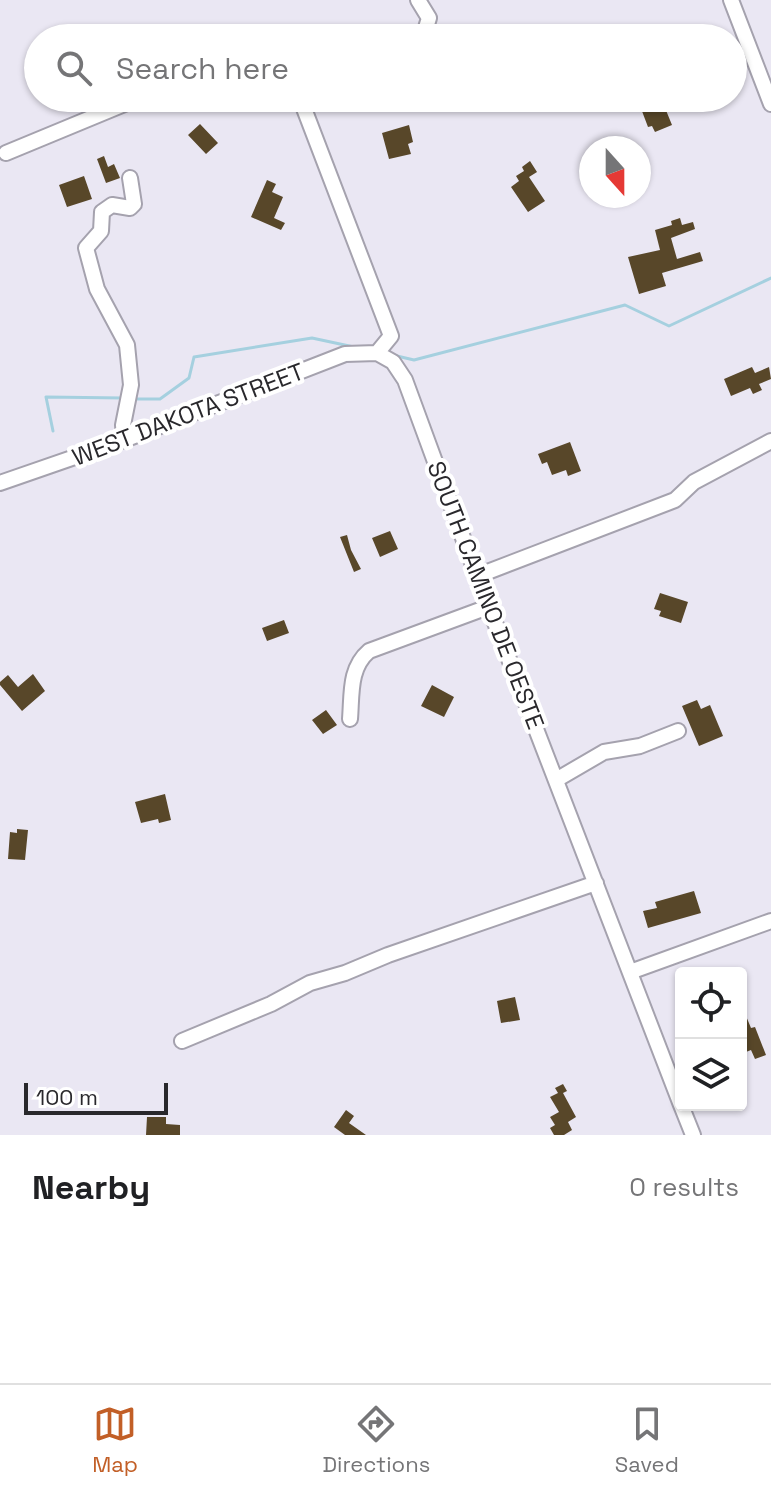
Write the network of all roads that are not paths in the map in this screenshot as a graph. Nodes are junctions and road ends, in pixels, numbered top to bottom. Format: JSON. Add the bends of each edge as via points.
{"nodes":[{"id":1,"x":418,"y":0,"type":"edge"},
{"id":2,"x":731,"y":0,"type":"edge"},
{"id":3,"x":427,"y":24,"type":"edge"},
{"id":4,"x":740,"y":24,"type":"edge"},
{"id":5,"x":747,"y":42,"type":"edge"},
{"id":6,"x":771,"y":104,"type":"edge"},
{"id":7,"x":106,"y":112,"type":"edge"},
{"id":8,"x":305,"y":112,"type":"edge"},
{"id":9,"x":0,"y":137,"type":"edge"},
{"id":10,"x":3,"y":155,"type":"edge"},
{"id":11,"x":130,"y":178,"type":"dead end"},
{"id":12,"x":377,"y":353,"type":"junction"},
{"id":13,"x":124,"y":440,"type":"junction"},
{"id":14,"x":771,"y":441,"type":"edge"},
{"id":15,"x":0,"y":483,"type":"edge"},
{"id":16,"x":477,"y":576,"type":"junction"},
{"id":17,"x":488,"y":607,"type":"junction"},
{"id":18,"x":350,"y":719,"type":"dead end"},
{"id":19,"x":678,"y":731,"type":"dead end"},
{"id":20,"x":556,"y":780,"type":"junction"},
{"id":21,"x":596,"y":883,"type":"junction"},
{"id":22,"x":771,"y":921,"type":"edge"},
{"id":23,"x":630,"y":972,"type":"junction"},
{"id":24,"x":182,"y":1041,"type":"dead end"},
{"id":25,"x":675,"y":1089,"type":"edge"},
{"id":26,"x":683,"y":1111,"type":"edge"},
{"id":27,"x":693,"y":1135,"type":"edge"}],
"edges":[{"from":1,"to":3,"type":"street"},
{"from":2,"to":4,"type":"street"},
{"from":5,"to":6,"type":"street"},
{"from":7,"to":10,"type":"street"},
{"from":8,"to":12,"type":"street","via":[[391,336]]},
{"from":9,"to":10,"type":"street"},
{"from":11,"to":13,"type":"street","via":[[134,204],[112,205],[102,212],[101,231],[86,248],[97,289],[127,345],[131,385]]},
{"from":12,"to":13,"type":"street","name":"WEST DAKOTA STREET","via":[[345,354]]},
{"from":12,"to":16,"type":"street","name":"SOUTH CAMINO DE OESTE","via":[[393,362],[405,380]]},
{"from":13,"to":15,"type":"street","name":"WEST DAKOTA STREET"},
{"from":14,"to":16,"type":"street","via":[[694,482],[675,500]]},
{"from":16,"to":17,"type":"street","name":"SOUTH CAMINO DE OESTE"},
{"from":17,"to":18,"type":"street","via":[[369,651],[354,671]]},
{"from":17,"to":20,"type":"street","name":"SOUTH CAMINO DE OESTE"},
{"from":19,"to":20,"type":"street","via":[[640,746],[613,748]]},
{"from":20,"to":21,"type":"street","name":"SOUTH CAMINO DE OESTE"},
{"from":21,"to":23,"type":"street","name":"SOUTH CAMINO DE OESTE"},
{"from":21,"to":24,"type":"street","via":[[310,983]]},
{"from":22,"to":23,"type":"street"},
{"from":23,"to":25,"type":"street","name":"SOUTH CAMINO DE OESTE"},
{"from":26,"to":27,"type":"street","name":"SOUTH CAMINO DE OESTE"}]}
